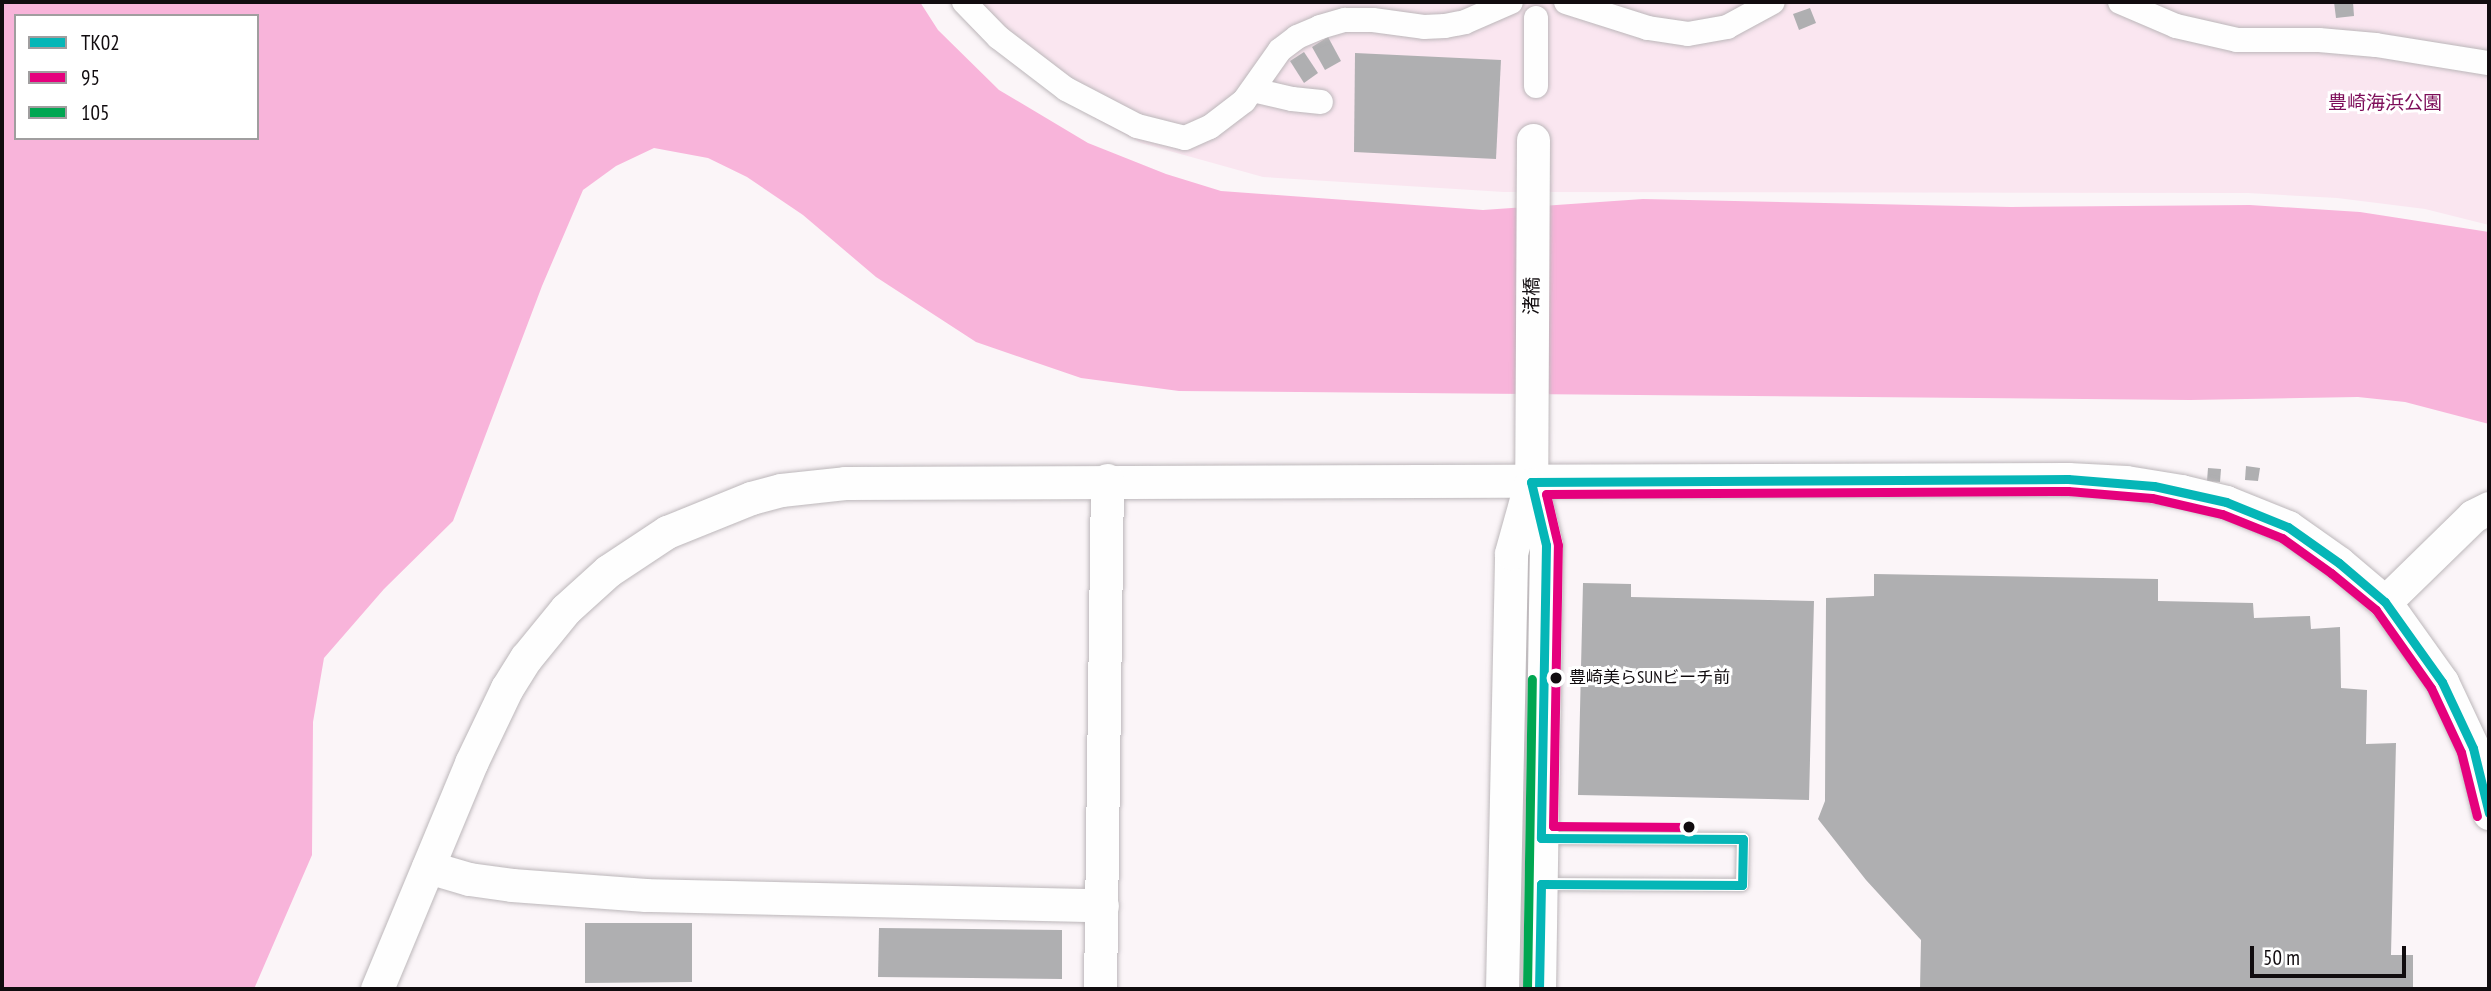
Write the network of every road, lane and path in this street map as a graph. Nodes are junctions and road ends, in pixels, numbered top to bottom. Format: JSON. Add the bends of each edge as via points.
{"nodes":[{"id":1,"x":964,"y":2,"type":"edge"},
{"id":2,"x":1564,"y":2,"type":"edge"},
{"id":3,"x":1773,"y":2,"type":"edge"},
{"id":4,"x":2120,"y":2,"type":"edge"},
{"id":5,"x":1511,"y":3,"type":"edge"},
{"id":6,"x":1535,"y":18,"type":"junction"},
{"id":7,"x":2489,"y":63,"type":"edge"},
{"id":8,"x":1535,"y":86,"type":"dead end"},
{"id":9,"x":1253,"y":90,"type":"junction"},
{"id":10,"x":1321,"y":102,"type":"dead end"},
{"id":11,"x":1533,"y":140,"type":"dead end"},
{"id":12,"x":1107,"y":480,"type":"junction"},
{"id":13,"x":1531,"y":482,"type":"junction"},
{"id":14,"x":2489,"y":508,"type":"edge"},
{"id":15,"x":2385,"y":602,"type":"junction"},
{"id":16,"x":2489,"y":813,"type":"edge"},
{"id":17,"x":1541,"y":838,"type":"junction"},
{"id":18,"x":428,"y":866,"type":"junction"},
{"id":19,"x":1541,"y":884,"type":"junction"},
{"id":20,"x":1102,"y":905,"type":"junction"},
{"id":21,"x":377,"y":989,"type":"edge"},
{"id":22,"x":1100,"y":989,"type":"edge"},
{"id":23,"x":1502,"y":989,"type":"edge"},
{"id":24,"x":1539,"y":989,"type":"edge"}],
"edges":[{"from":1,"to":9,"type":"street","via":[[1036,69],[1094,106],[1162,135],[1185,138],[1210,127]]},
{"from":2,"to":3,"type":"street","via":[[1648,28],[1688,34],[1727,27]]},
{"from":2,"to":6,"type":"street","via":[[1550,14]]},
{"from":4,"to":7,"type":"street","via":[[2176,26],[2237,40],[2319,40]]},
{"from":5,"to":6,"type":"street"},
{"from":5,"to":9,"type":"street","via":[[1445,26],[1345,20],[1320,27],[1280,50]]},
{"from":6,"to":8,"type":"street"},
{"from":9,"to":10,"type":"street"},
{"from":11,"to":13,"type":"street","name":"渚橋"},
{"from":12,"to":13,"type":"street"},
{"from":12,"to":18,"type":"street","via":[[878,481],[811,486],[751,498],[667,532],[586,589],[526,658],[471,763]]},
{"from":12,"to":20,"type":"street"},
{"from":13,"to":15,"type":"street","via":[[2068,479],[2154,486],[2226,502],[2288,527]]},
{"from":13,"to":17,"type":"street","via":[[1546,545]]},
{"from":13,"to":23,"type":"street","via":[[1511,553]]},
{"from":14,"to":15,"type":"street","via":[[2473,516]]},
{"from":15,"to":16,"type":"street","via":[[2442,682],[2473,748]]},
{"from":17,"to":19,"type":"street"},
{"from":17,"to":19,"type":"lane","via":[[1743,839],[1742,885]]},
{"from":18,"to":20,"type":"street","via":[[469,879],[512,885],[633,894]]},
{"from":18,"to":21,"type":"street"},
{"from":19,"to":24,"type":"street"},
{"from":20,"to":22,"type":"street"}]}
